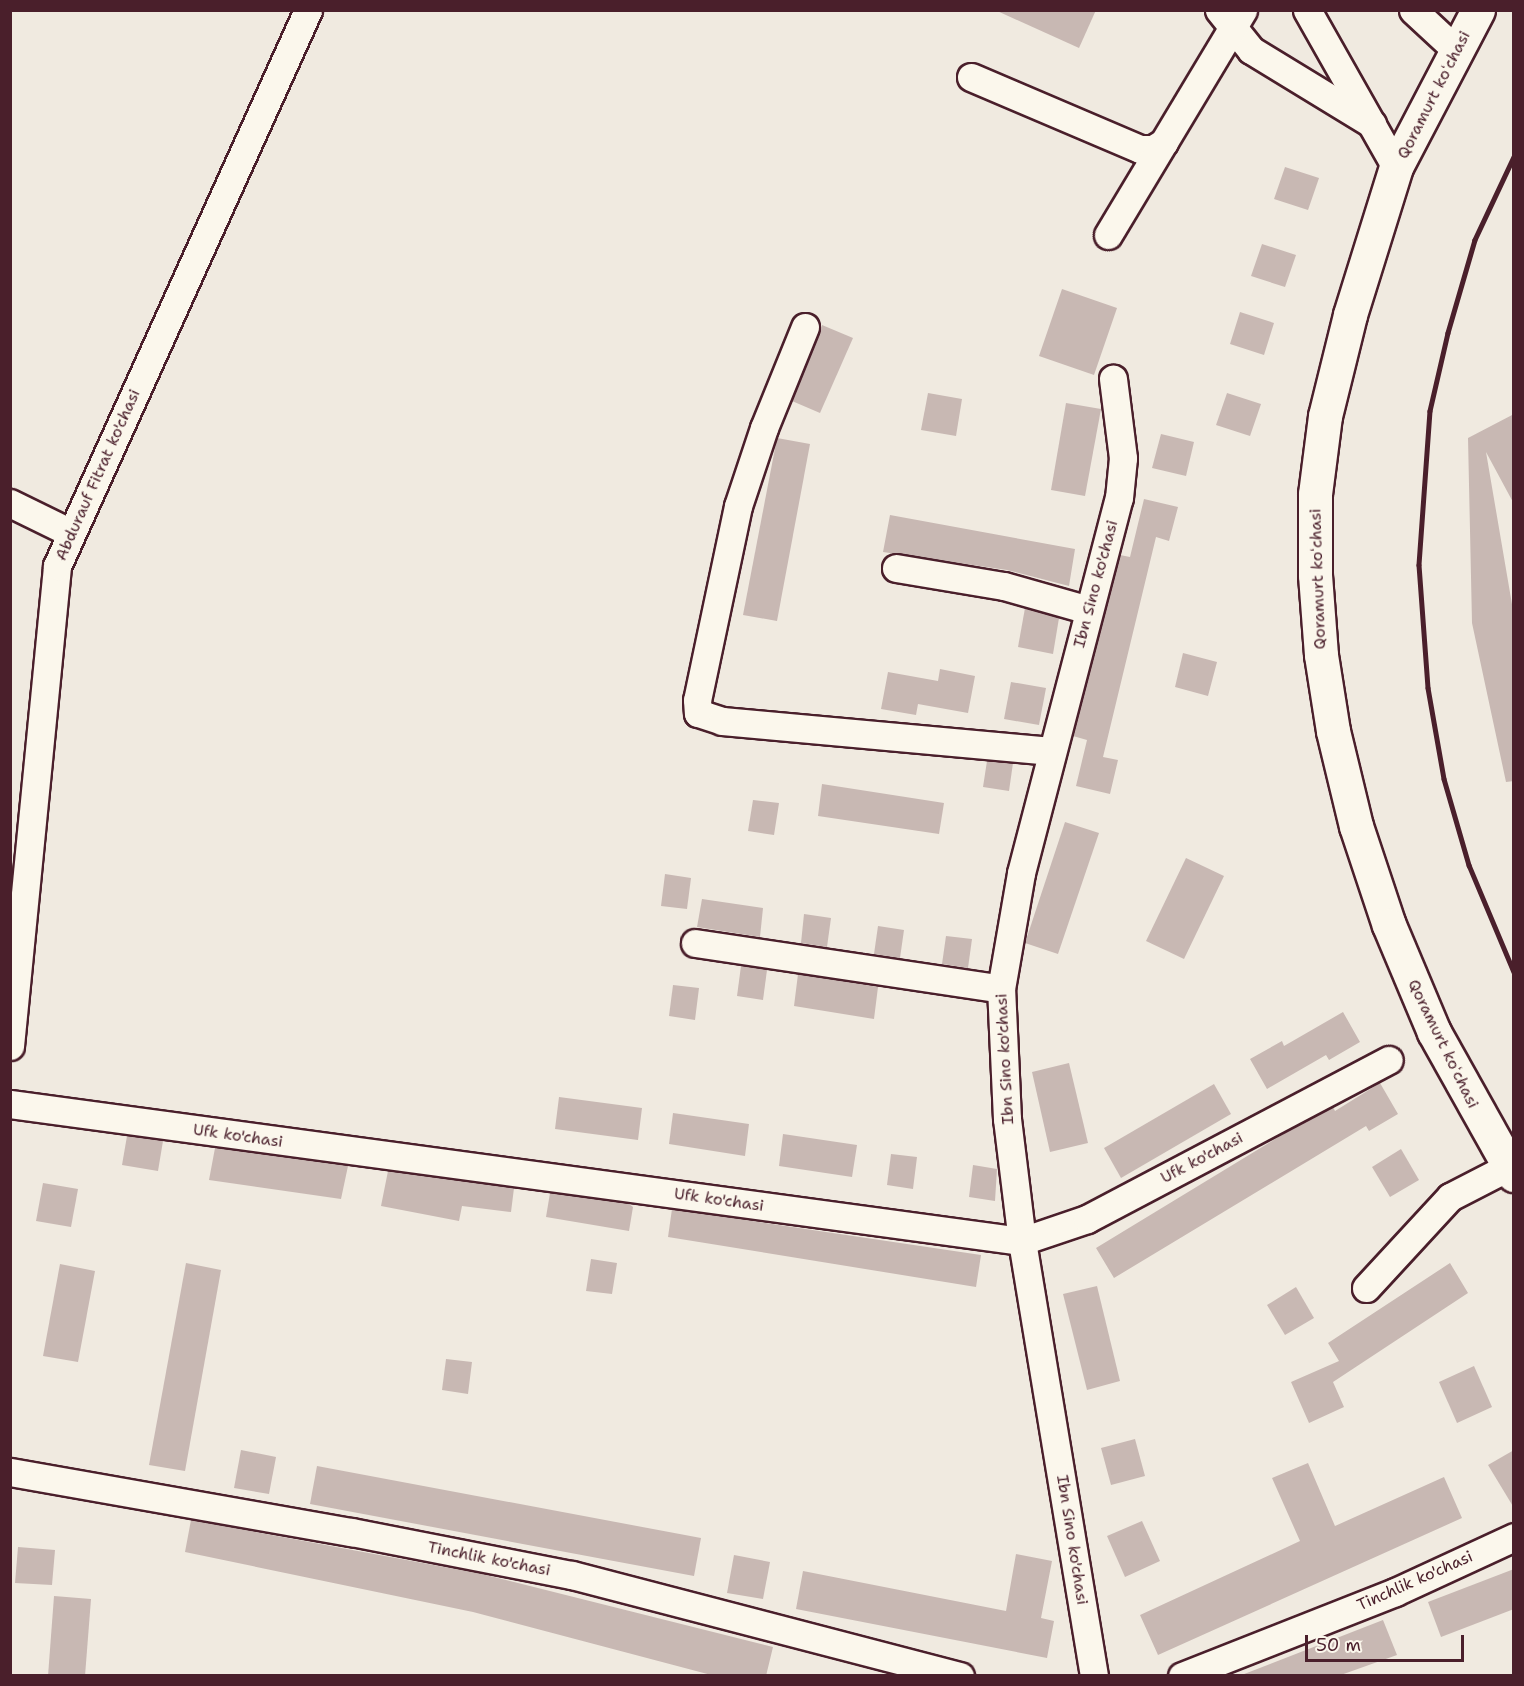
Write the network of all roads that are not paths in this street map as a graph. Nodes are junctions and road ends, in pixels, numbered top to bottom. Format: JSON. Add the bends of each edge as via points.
{"nodes":[{"id":1,"x":308,"y":10,"type":"edge"},
{"id":2,"x":1307,"y":10,"type":"edge"},
{"id":3,"x":1413,"y":10,"type":"edge"},
{"id":4,"x":1478,"y":10,"type":"edge"},
{"id":5,"x":1493,"y":10,"type":"edge"},
{"id":6,"x":1232,"y":15,"type":"edge"},
{"id":7,"x":1251,"y":50,"type":"junction"},
{"id":8,"x":1456,"y":50,"type":"junction"},
{"id":9,"x":1219,"y":51,"type":"junction"},
{"id":10,"x":971,"y":76,"type":"dead end"},
{"id":11,"x":1372,"y":124,"type":"junction"},
{"id":12,"x":1164,"y":142,"type":"junction"},
{"id":13,"x":1396,"y":167,"type":"junction"},
{"id":14,"x":1108,"y":235,"type":"dead end"},
{"id":15,"x":805,"y":327,"type":"dead end"},
{"id":16,"x":1113,"y":379,"type":"dead end"},
{"id":17,"x":11,"y":504,"type":"edge"},
{"id":18,"x":71,"y":533,"type":"junction"},
{"id":19,"x":896,"y":568,"type":"dead end"},
{"id":20,"x":1089,"y":610,"type":"junction"},
{"id":21,"x":1052,"y":751,"type":"junction"},
{"id":22,"x":695,"y":943,"type":"dead end"},
{"id":23,"x":1001,"y":989,"type":"junction"},
{"id":24,"x":10,"y":1046,"type":"edge"},
{"id":25,"x":1389,"y":1060,"type":"dead end"},
{"id":26,"x":10,"y":1104,"type":"edge"},
{"id":27,"x":1512,"y":1166,"type":"edge"},
{"id":28,"x":1022,"y":1241,"type":"junction"},
{"id":29,"x":1366,"y":1288,"type":"dead end"},
{"id":30,"x":10,"y":1473,"type":"edge"},
{"id":31,"x":1514,"y":1537,"type":"edge"},
{"id":32,"x":960,"y":1676,"type":"edge"},
{"id":33,"x":1094,"y":1676,"type":"edge"},
{"id":34,"x":1182,"y":1676,"type":"edge"}],
"edges":[{"from":1,"to":18,"type":"street","name":"Abdurauf Fitrat ko'chasi"},
{"from":2,"to":11,"type":"street"},
{"from":3,"to":8,"type":"street"},
{"from":4,"to":8,"type":"main road","name":"Qoramurt koʻchasi"},
{"from":5,"to":27,"type":"main road","name":"Qoramurt koʻchasi","via":[[1406,174],[1360,314],[1335,418],[1326,498],[1325,574],[1330,656],[1343,729],[1385,880],[1443,1025]]},
{"from":6,"to":7,"type":"street"},
{"from":6,"to":9,"type":"street"},
{"from":7,"to":9,"type":"street"},
{"from":7,"to":11,"type":"street"},
{"from":8,"to":13,"type":"main road","name":"Qoramurt koʻchasi"},
{"from":9,"to":12,"type":"street"},
{"from":10,"to":12,"type":"street","via":[[1140,149],[1153,149]]},
{"from":11,"to":13,"type":"street"},
{"from":12,"to":14,"type":"street"},
{"from":13,"to":27,"type":"main road","name":"Qoramurt koʻchasi","via":[[1350,315],[1325,416],[1315,494],[1321,655],[1343,779],[1389,925],[1434,1032]]},
{"from":15,"to":21,"type":"street","via":[[738,506],[703,667],[698,713],[722,722]]},
{"from":16,"to":20,"type":"street","name":"Ibn Sino ko'chasi","via":[[1123,458],[1119,498]]},
{"from":17,"to":18,"type":"street"},
{"from":18,"to":24,"type":"street","name":"Abdurauf Fitrat ko'chasi","via":[[57,566]]},
{"from":19,"to":20,"type":"street","via":[[1004,585]]},
{"from":20,"to":21,"type":"street","name":"Ibn Sino ko'chasi"},
{"from":21,"to":23,"type":"street","name":"Ibn Sino ko'chasi","via":[[1021,873]]},
{"from":22,"to":23,"type":"street"},
{"from":23,"to":28,"type":"street","name":"Ibn Sino ko'chasi","via":[[1007,1119]]},
{"from":25,"to":28,"type":"street","name":"Ufk ko'chasi","via":[[1087,1219]]},
{"from":26,"to":28,"type":"street","name":"Ufk ko'chasi"},
{"from":27,"to":29,"type":"street","via":[[1450,1197]]},
{"from":28,"to":33,"type":"street","name":"Ibn Sino ko'chasi"},
{"from":30,"to":32,"type":"street","name":"Tinchlik ko'chasi","via":[[352,1532],[572,1575]]},
{"from":31,"to":34,"type":"street","name":"Tinchlik ko'chasi","via":[[1395,1592]]}]}
